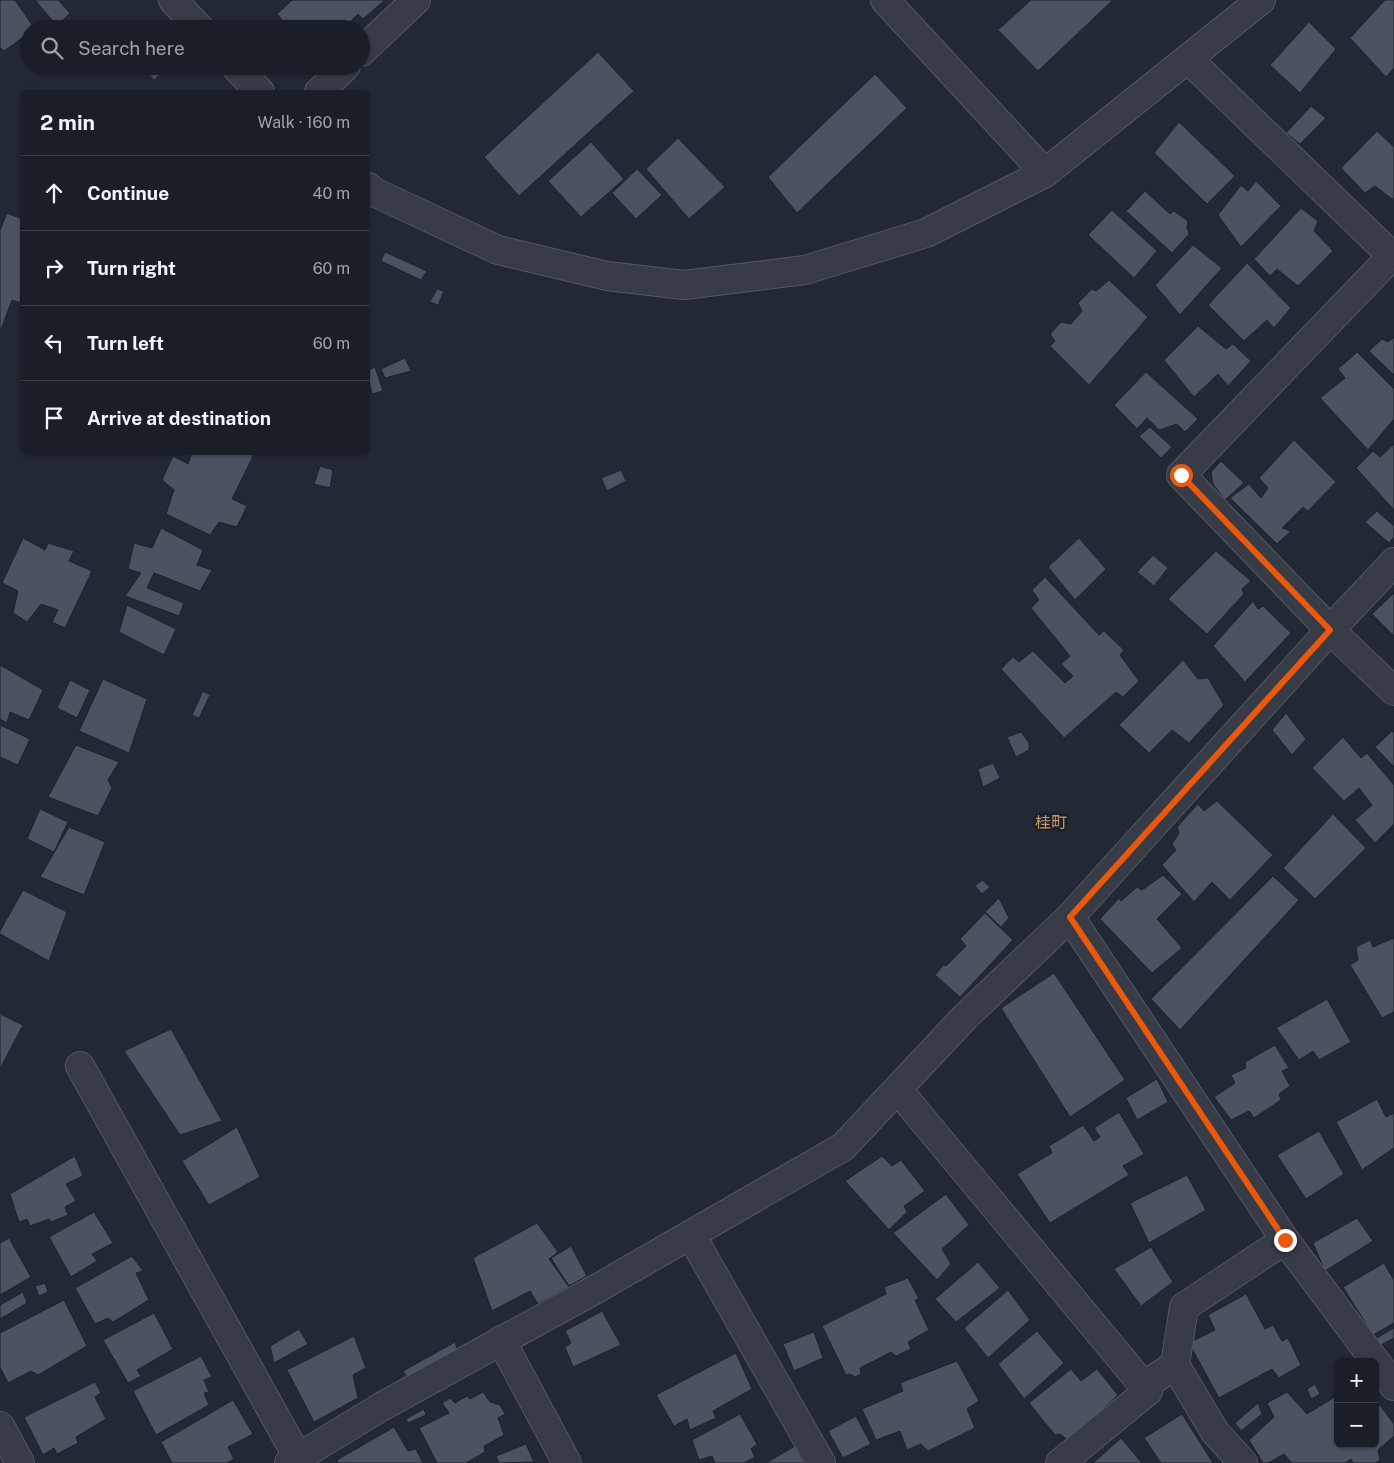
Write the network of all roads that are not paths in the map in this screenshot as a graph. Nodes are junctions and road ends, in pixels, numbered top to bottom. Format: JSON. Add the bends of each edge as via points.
{"nodes":[{"id":1,"x":173,"y":0,"type":"edge"},
{"id":2,"x":416,"y":0,"type":"edge"},
{"id":3,"x":884,"y":0,"type":"edge"},
{"id":4,"x":1261,"y":0,"type":"edge"},
{"id":5,"x":192,"y":20,"type":"edge"},
{"id":6,"x":370,"y":43,"type":"edge"},
{"id":7,"x":1188,"y":59,"type":"junction"},
{"id":8,"x":244,"y":75,"type":"edge"},
{"id":9,"x":337,"y":75,"type":"edge"},
{"id":10,"x":258,"y":90,"type":"edge"},
{"id":11,"x":321,"y":90,"type":"edge"},
{"id":12,"x":1045,"y":173,"type":"junction"},
{"id":13,"x":370,"y":189,"type":"edge"},
{"id":14,"x":1393,"y":255,"type":"edge"},
{"id":15,"x":1394,"y":562,"type":"edge"},
{"id":16,"x":1330,"y":630,"type":"junction"},
{"id":17,"x":1394,"y":691,"type":"edge"},
{"id":18,"x":1070,"y":917,"type":"junction"},
{"id":19,"x":80,"y":1066,"type":"dead end"},
{"id":20,"x":898,"y":1090,"type":"junction"},
{"id":21,"x":690,"y":1235,"type":"junction"},
{"id":22,"x":1285,"y":1240,"type":"junction"},
{"id":23,"x":501,"y":1340,"type":"junction"},
{"id":24,"x":1175,"y":1365,"type":"junction"},
{"id":25,"x":1144,"y":1386,"type":"junction"},
{"id":26,"x":1394,"y":1386,"type":"edge"},
{"id":27,"x":0,"y":1426,"type":"edge"},
{"id":28,"x":296,"y":1461,"type":"edge"},
{"id":29,"x":20,"y":1463,"type":"edge"},
{"id":30,"x":567,"y":1463,"type":"edge"},
{"id":31,"x":821,"y":1463,"type":"edge"},
{"id":32,"x":1060,"y":1463,"type":"edge"},
{"id":33,"x":1243,"y":1463,"type":"edge"}],
"edges":[{"from":1,"to":5,"type":"street"},
{"from":2,"to":6,"type":"street"},
{"from":3,"to":12,"type":"street"},
{"from":4,"to":7,"type":"street"},
{"from":7,"to":12,"type":"street"},
{"from":7,"to":14,"type":"street"},
{"from":8,"to":10,"type":"street"},
{"from":9,"to":11,"type":"street"},
{"from":12,"to":13,"type":"street","via":[[926,233],[805,270],[684,284],[607,276],[498,250]]},
{"from":14,"to":16,"type":"street","via":[[1181,475]]},
{"from":15,"to":16,"type":"street"},
{"from":16,"to":17,"type":"street"},
{"from":16,"to":18,"type":"street"},
{"from":18,"to":20,"type":"street","via":[[965,1017]]},
{"from":18,"to":22,"type":"street"},
{"from":19,"to":28,"type":"street"},
{"from":20,"to":21,"type":"street","via":[[843,1147]]},
{"from":20,"to":25,"type":"street"},
{"from":21,"to":23,"type":"street"},
{"from":21,"to":31,"type":"street"},
{"from":22,"to":24,"type":"street","via":[[1184,1308]]},
{"from":22,"to":26,"type":"street"},
{"from":23,"to":28,"type":"street","via":[[381,1407]]},
{"from":23,"to":30,"type":"street"},
{"from":24,"to":25,"type":"street"},
{"from":24,"to":33,"type":"street","via":[[1215,1432]]},
{"from":25,"to":32,"type":"street","via":[[1148,1391]]},
{"from":27,"to":29,"type":"street"}]}
